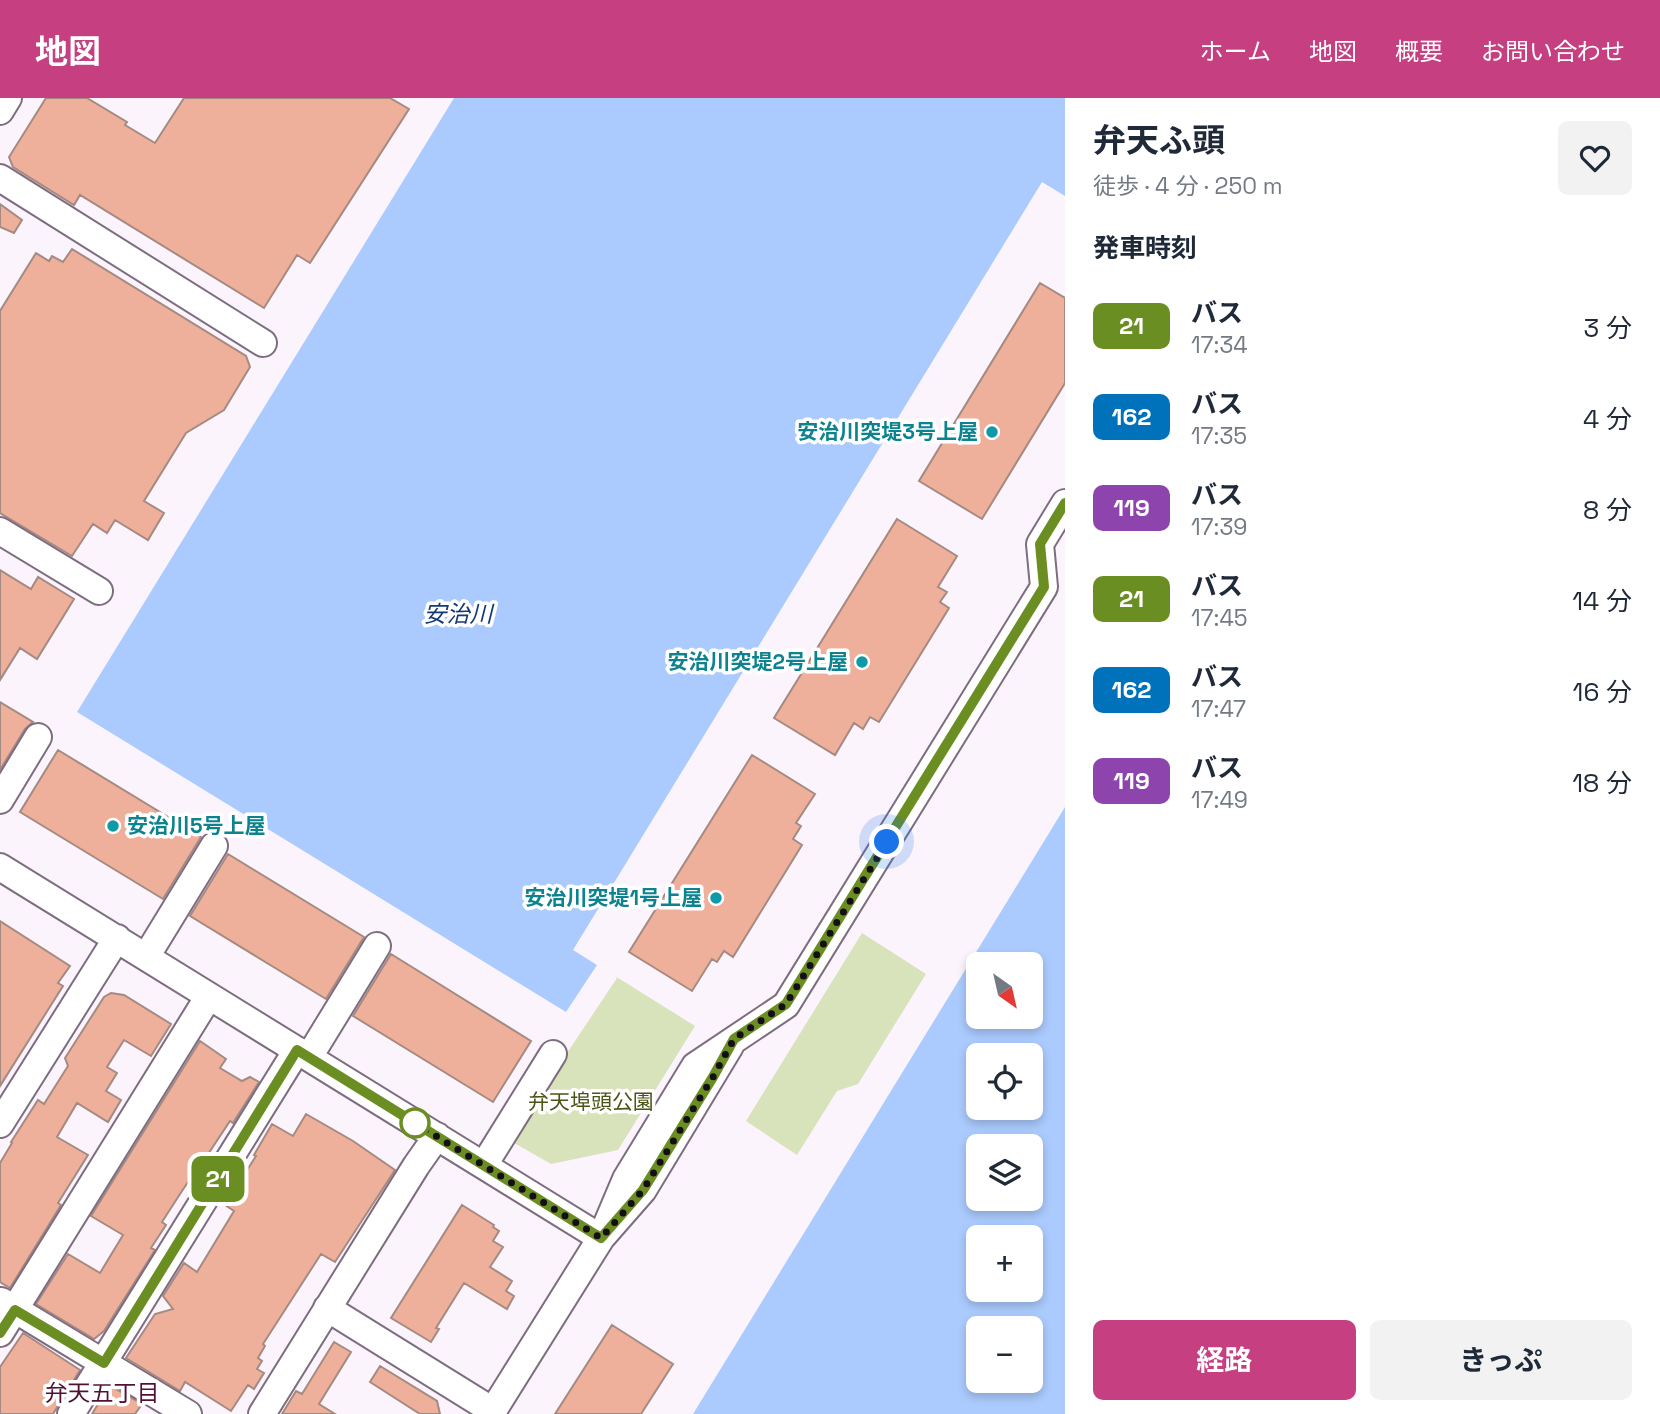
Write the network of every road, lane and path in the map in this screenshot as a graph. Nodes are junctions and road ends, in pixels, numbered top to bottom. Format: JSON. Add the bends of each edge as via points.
{"nodes":[{"id":1,"x":8,"y":98,"type":"edge"},
{"id":2,"x":0,"y":111,"type":"edge"},
{"id":3,"x":0,"y":178,"type":"edge"},
{"id":4,"x":263,"y":343,"type":"dead end"},
{"id":5,"x":1065,"y":503,"type":"edge"},
{"id":6,"x":0,"y":531,"type":"edge"},
{"id":7,"x":99,"y":591,"type":"dead end"},
{"id":8,"x":38,"y":737,"type":"dead end"},
{"id":9,"x":0,"y":800,"type":"edge"},
{"id":10,"x":214,"y":846,"type":"dead end"},
{"id":11,"x":2,"y":872,"type":"edge"},
{"id":12,"x":117,"y":939,"type":"junction"},
{"id":13,"x":377,"y":946,"type":"dead end"},
{"id":14,"x":146,"y":957,"type":"junction"},
{"id":15,"x":209,"y":996,"type":"junction"},
{"id":16,"x":303,"y":1054,"type":"junction"},
{"id":17,"x":553,"y":1054,"type":"dead end"},
{"id":18,"x":0,"y":1124,"type":"edge"},
{"id":19,"x":437,"y":1136,"type":"junction"},
{"id":20,"x":484,"y":1165,"type":"junction"},
{"id":21,"x":601,"y":1238,"type":"junction"},
{"id":22,"x":7,"y":1305,"type":"edge"},
{"id":23,"x":327,"y":1308,"type":"junction"},
{"id":24,"x":0,"y":1333,"type":"edge"},
{"id":25,"x":104,"y":1363,"type":"junction"},
{"id":26,"x":492,"y":1412,"type":"edge"},
{"id":27,"x":71,"y":1414,"type":"edge"},
{"id":28,"x":188,"y":1414,"type":"edge"},
{"id":29,"x":262,"y":1414,"type":"edge"}],
"edges":[{"from":1,"to":2,"type":"street"},
{"from":3,"to":4,"type":"street"},
{"from":5,"to":21,"type":"street","via":[[1040,544],[1044,587],[794,993],[786,1004],[734,1039],[643,1190]]},
{"from":6,"to":7,"type":"street"},
{"from":8,"to":9,"type":"street"},
{"from":10,"to":14,"type":"street"},
{"from":11,"to":12,"type":"street"},
{"from":12,"to":14,"type":"street"},
{"from":12,"to":18,"type":"street"},
{"from":13,"to":16,"type":"street"},
{"from":14,"to":15,"type":"street"},
{"from":15,"to":16,"type":"street"},
{"from":15,"to":22,"type":"street"},
{"from":16,"to":19,"type":"street"},
{"from":16,"to":25,"type":"street"},
{"from":17,"to":20,"type":"street"},
{"from":19,"to":20,"type":"street"},
{"from":19,"to":23,"type":"street"},
{"from":20,"to":21,"type":"street"},
{"from":21,"to":26,"type":"street"},
{"from":22,"to":24,"type":"street"},
{"from":22,"to":25,"type":"street"},
{"from":23,"to":26,"type":"street"},
{"from":23,"to":29,"type":"street"},
{"from":25,"to":27,"type":"street"},
{"from":25,"to":28,"type":"street"}]}
